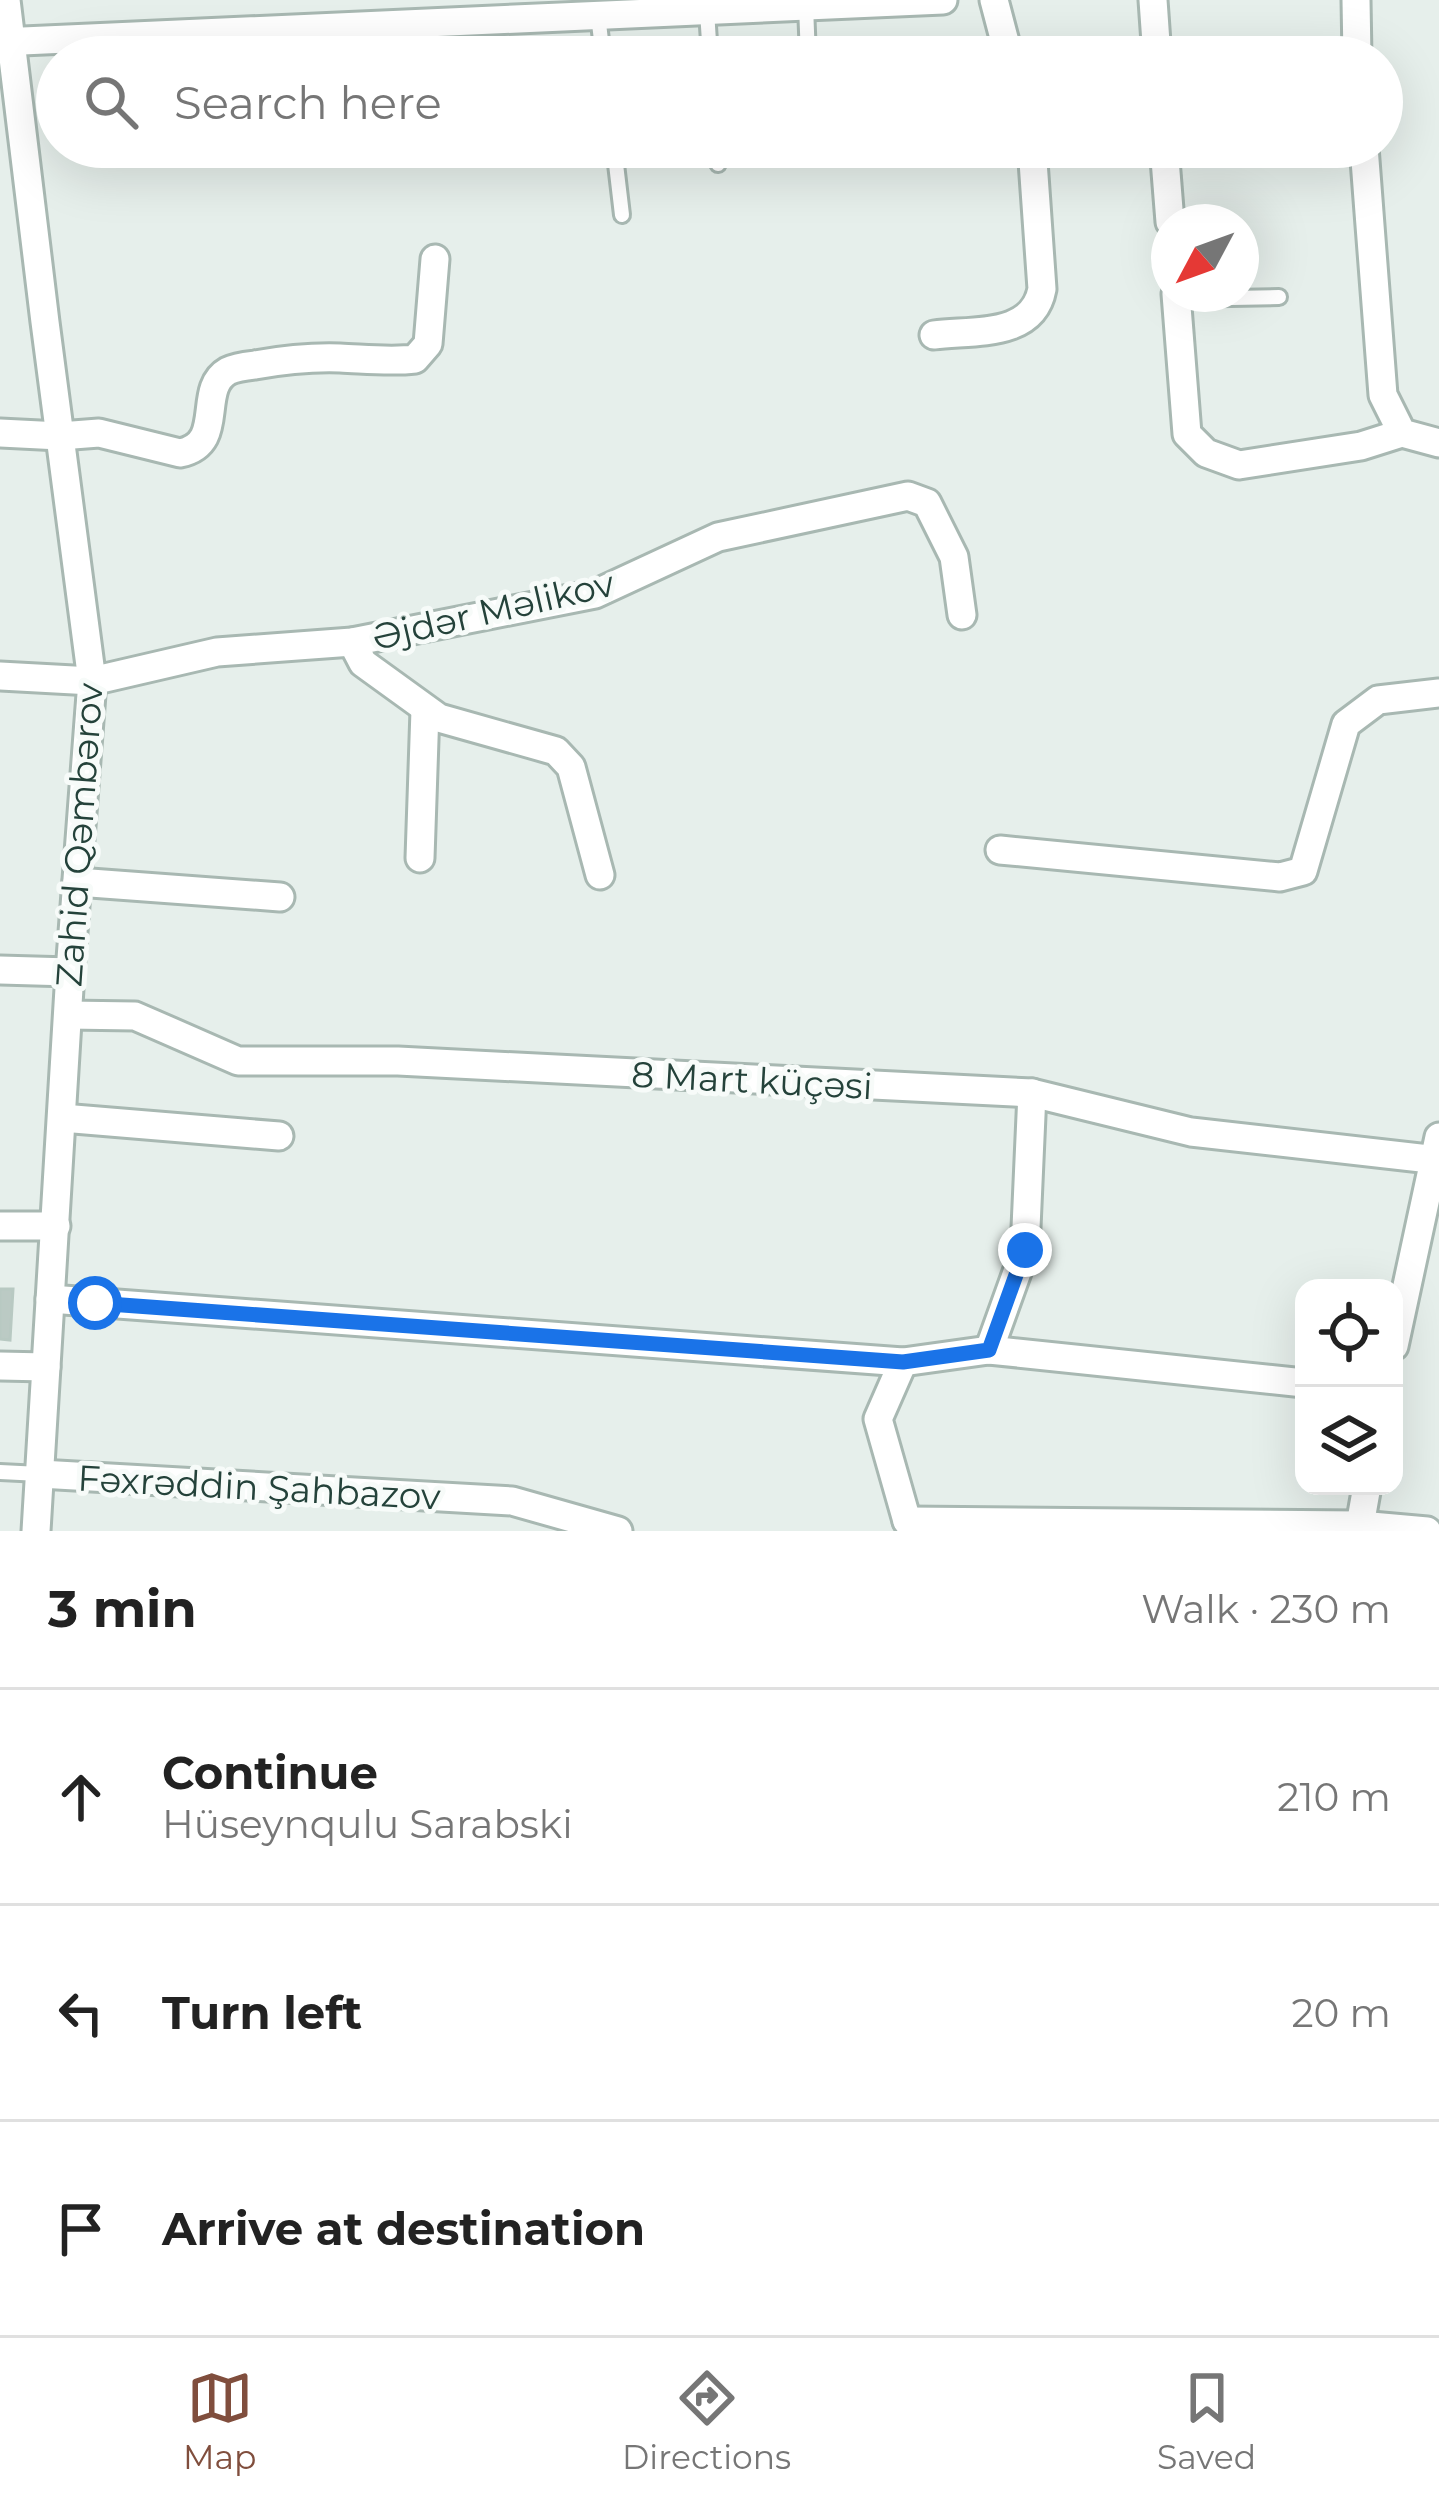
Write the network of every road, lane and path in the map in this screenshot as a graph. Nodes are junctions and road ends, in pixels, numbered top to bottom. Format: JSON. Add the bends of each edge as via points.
{"nodes":[{"id":1,"x":6,"y":0,"type":"edge"},
{"id":2,"x":943,"y":0,"type":"edge"},
{"id":3,"x":994,"y":0,"type":"edge"},
{"id":4,"x":1153,"y":0,"type":"edge"},
{"id":5,"x":1356,"y":0,"type":"edge"},
{"id":6,"x":706,"y":5,"type":"edge"},
{"id":7,"x":806,"y":6,"type":"junction"},
{"id":8,"x":387,"y":12,"type":"edge"},
{"id":9,"x":598,"y":15,"type":"junction"},
{"id":10,"x":71,"y":36,"type":"edge"},
{"id":11,"x":600,"y":36,"type":"edge"},
{"id":12,"x":708,"y":36,"type":"edge"},
{"id":13,"x":807,"y":36,"type":"edge"},
{"id":14,"x":1003,"y":36,"type":"edge"},
{"id":15,"x":1156,"y":36,"type":"edge"},
{"id":16,"x":1357,"y":36,"type":"edge"},
{"id":17,"x":36,"y":39,"type":"edge"},
{"id":18,"x":5,"y":41,"type":"edge"},
{"id":19,"x":12,"y":150,"type":"edge"},
{"id":20,"x":616,"y":168,"type":"edge"},
{"id":21,"x":1033,"y":168,"type":"edge"},
{"id":22,"x":1166,"y":168,"type":"edge"},
{"id":23,"x":1366,"y":168,"type":"edge"},
{"id":24,"x":1169,"y":204,"type":"edge"},
{"id":25,"x":622,"y":215,"type":"dead end"},
{"id":26,"x":435,"y":259,"type":"dead end"},
{"id":27,"x":1259,"y":297,"type":"edge"},
{"id":28,"x":1279,"y":297,"type":"dead end"},
{"id":29,"x":1177,"y":312,"type":"edge"},
{"id":30,"x":934,"y":335,"type":"dead end"},
{"id":31,"x":0,"y":433,"type":"edge"},
{"id":32,"x":1402,"y":433,"type":"junction"},
{"id":33,"x":60,"y":436,"type":"junction"},
{"id":34,"x":1439,"y":442,"type":"edge"},
{"id":35,"x":962,"y":615,"type":"dead end"},
{"id":36,"x":352,"y":642,"type":"junction"},
{"id":37,"x":0,"y":676,"type":"edge"},
{"id":38,"x":92,"y":681,"type":"junction"},
{"id":39,"x":1439,"y":693,"type":"edge"},
{"id":40,"x":425,"y":710,"type":"junction"},
{"id":41,"x":1000,"y":850,"type":"dead end"},
{"id":42,"x":420,"y":858,"type":"dead end"},
{"id":43,"x":601,"y":875,"type":"dead end"},
{"id":44,"x":77,"y":882,"type":"junction"},
{"id":45,"x":280,"y":897,"type":"dead end"},
{"id":46,"x":0,"y":970,"type":"edge"},
{"id":47,"x":70,"y":972,"type":"junction"},
{"id":48,"x":68,"y":1015,"type":"junction"},
{"id":49,"x":1032,"y":1094,"type":"junction"},
{"id":50,"x":62,"y":1118,"type":"junction"},
{"id":51,"x":278,"y":1136,"type":"dead end"},
{"id":52,"x":1438,"y":1152,"type":"edge"},
{"id":53,"x":0,"y":1226,"type":"edge"},
{"id":54,"x":56,"y":1226,"type":"junction"},
{"id":55,"x":50,"y":1299,"type":"junction"},
{"id":56,"x":1403,"y":1306,"type":"edge"},
{"id":57,"x":989,"y":1350,"type":"junction"},
{"id":58,"x":903,"y":1362,"type":"junction"},
{"id":59,"x":0,"y":1366,"type":"edge"},
{"id":60,"x":46,"y":1367,"type":"junction"},
{"id":61,"x":1295,"y":1382,"type":"edge"},
{"id":62,"x":0,"y":1472,"type":"edge"},
{"id":63,"x":40,"y":1474,"type":"junction"},
{"id":64,"x":1366,"y":1495,"type":"edge"},
{"id":65,"x":905,"y":1526,"type":"edge"},
{"id":66,"x":1360,"y":1528,"type":"edge"},
{"id":67,"x":37,"y":1531,"type":"edge"},
{"id":68,"x":618,"y":1531,"type":"edge"},
{"id":69,"x":1427,"y":1531,"type":"edge"}],
"edges":[{"from":1,"to":18,"type":"street","name":"Zahid Qəmbərov"},
{"from":2,"to":7,"type":"street"},
{"from":3,"to":14,"type":"street"},
{"from":4,"to":15,"type":"street"},
{"from":5,"to":16,"type":"street"},
{"from":6,"to":7,"type":"street"},
{"from":6,"to":9,"type":"street"},
{"from":6,"to":12,"type":"lane"},
{"from":7,"to":13,"type":"lane"},
{"from":8,"to":9,"type":"street"},
{"from":8,"to":10,"type":"street"},
{"from":9,"to":11,"type":"lane"},
{"from":17,"to":18,"type":"street"},
{"from":18,"to":19,"type":"street","name":"Zahid Qəmbərov"},
{"from":19,"to":33,"type":"street","name":"Zahid Qəmbərov"},
{"from":20,"to":25,"type":"lane"},
{"from":21,"to":30,"type":"street","via":[[1039,304],[1010,326]]},
{"from":22,"to":24,"type":"street"},
{"from":23,"to":32,"type":"street","via":[[1383,395]]},
{"from":26,"to":33,"type":"street","via":[[428,344],[415,359],[233,368],[216,384],[205,435],[188,452],[99,433]]},
{"from":27,"to":28,"type":"lane"},
{"from":29,"to":32,"type":"street","via":[[1187,434],[1206,453],[1239,465]]},
{"from":31,"to":33,"type":"street"},
{"from":32,"to":34,"type":"street"},
{"from":33,"to":38,"type":"street","name":"Zahid Qəmbərov"},
{"from":35,"to":36,"type":"street","name":"Əjdər Məlikov","via":[[954,557],[927,503],[908,496],[718,537],[596,594]]},
{"from":36,"to":38,"type":"street","name":"Əjdər Məlikov","via":[[217,652]]},
{"from":36,"to":40,"type":"street","via":[[363,663]]},
{"from":37,"to":38,"type":"street","name":"Əjdər Məlikov"},
{"from":38,"to":44,"type":"street","name":"Zahid Qəmbərov"},
{"from":39,"to":41,"type":"street","via":[[1378,700],[1346,724],[1303,871],[1280,877]]},
{"from":40,"to":42,"type":"street"},
{"from":40,"to":43,"type":"street","via":[[556,751],[572,766]]},
{"from":44,"to":45,"type":"street"},
{"from":44,"to":47,"type":"street","name":"Zahid Qəmbərov"},
{"from":46,"to":47,"type":"street"},
{"from":47,"to":48,"type":"street","name":"Zahid Qəmbərov"},
{"from":48,"to":49,"type":"street","name":"8 Mart küçəsi","via":[[135,1016],[238,1061],[398,1061]]},
{"from":48,"to":50,"type":"street","name":"Zahid Qəmbərov"},
{"from":49,"to":52,"type":"street","name":"8 Mart küçəsi","via":[[1191,1132]]},
{"from":49,"to":57,"type":"street","via":[[1025,1250]]},
{"from":50,"to":51,"type":"street"},
{"from":50,"to":54,"type":"street","name":"Zahid Qəmbərov"},
{"from":52,"to":56,"type":"street"},
{"from":53,"to":54,"type":"street"},
{"from":54,"to":55,"type":"street","name":"Zahid Qəmbərov"},
{"from":55,"to":58,"type":"street"},
{"from":55,"to":60,"type":"street","name":"Zahid Qəmbərov"},
{"from":57,"to":58,"type":"street"},
{"from":57,"to":61,"type":"street"},
{"from":58,"to":65,"type":"street","via":[[878,1419]]},
{"from":59,"to":60,"type":"street"},
{"from":60,"to":63,"type":"street","name":"Zahid Qəmbərov"},
{"from":62,"to":63,"type":"lane"},
{"from":63,"to":67,"type":"street","name":"Zahid Qəmbərov"},
{"from":63,"to":68,"type":"street","name":"Fəxrəddin Şahbazov","via":[[512,1502]]},
{"from":64,"to":66,"type":"street"},
{"from":65,"to":66,"type":"street"},
{"from":66,"to":69,"type":"street"}]}
